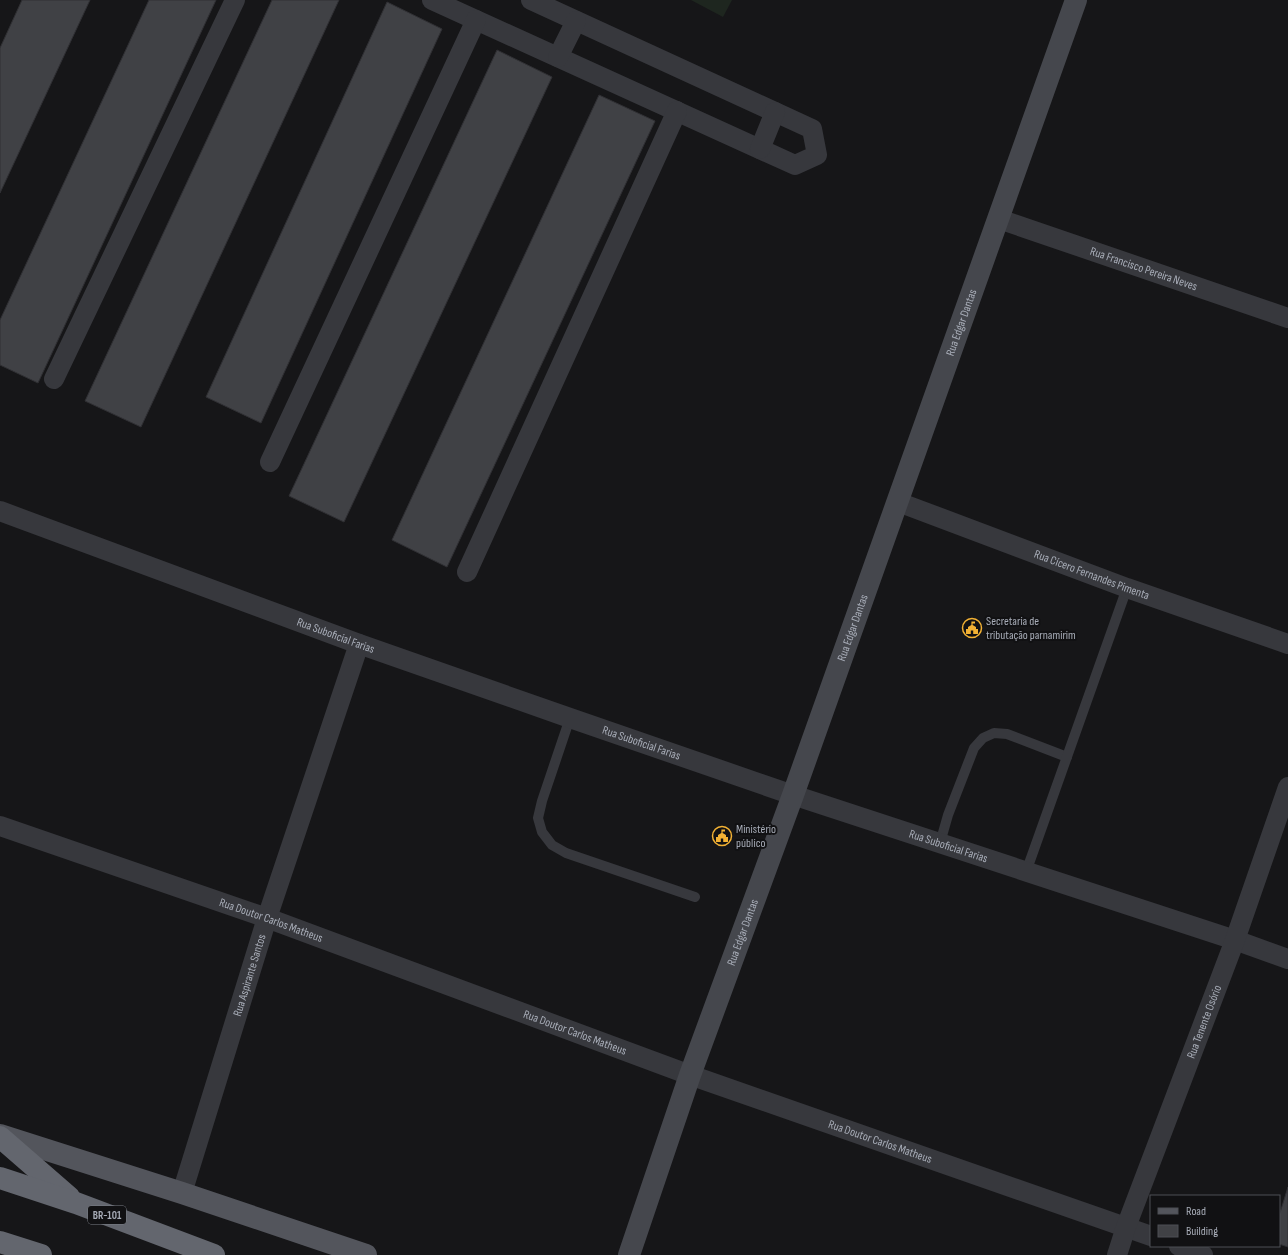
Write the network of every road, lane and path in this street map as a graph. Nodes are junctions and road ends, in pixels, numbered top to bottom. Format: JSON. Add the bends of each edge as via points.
{"nodes":[{"id":1,"x":235,"y":0,"type":"edge"},
{"id":2,"x":432,"y":0,"type":"edge"},
{"id":3,"x":531,"y":0,"type":"edge"},
{"id":4,"x":1076,"y":0,"type":"edge"},
{"id":5,"x":476,"y":20,"type":"junction"},
{"id":6,"x":576,"y":21,"type":"junction"},
{"id":7,"x":558,"y":57,"type":"junction"},
{"id":8,"x":677,"y":111,"type":"junction"},
{"id":9,"x":775,"y":112,"type":"junction"},
{"id":10,"x":760,"y":149,"type":"junction"},
{"id":11,"x":999,"y":219,"type":"junction"},
{"id":12,"x":1288,"y":318,"type":"edge"},
{"id":13,"x":54,"y":379,"type":"dead end"},
{"id":14,"x":270,"y":462,"type":"dead end"},
{"id":15,"x":898,"y":502,"type":"junction"},
{"id":16,"x":0,"y":510,"type":"edge"},
{"id":17,"x":467,"y":572,"type":"dead end"},
{"id":18,"x":1127,"y":588,"type":"junction"},
{"id":19,"x":359,"y":644,"type":"junction"},
{"id":20,"x":1288,"y":644,"type":"edge"},
{"id":21,"x":570,"y":718,"type":"junction"},
{"id":22,"x":1067,"y":757,"type":"junction"},
{"id":23,"x":1288,"y":787,"type":"edge"},
{"id":24,"x":793,"y":795,"type":"junction"},
{"id":25,"x":0,"y":826,"type":"edge"},
{"id":26,"x":940,"y":843,"type":"junction"},
{"id":27,"x":1026,"y":872,"type":"junction"},
{"id":28,"x":695,"y":897,"type":"dead end"},
{"id":29,"x":267,"y":918,"type":"junction"},
{"id":30,"x":1235,"y":940,"type":"junction"},
{"id":31,"x":1288,"y":959,"type":"edge"},
{"id":32,"x":690,"y":1075,"type":"junction"},
{"id":33,"x":0,"y":1136,"type":"edge"},
{"id":34,"x":0,"y":1178,"type":"edge"},
{"id":35,"x":182,"y":1193,"type":"junction"},
{"id":36,"x":76,"y":1203,"type":"junction"},
{"id":37,"x":1126,"y":1226,"type":"junction"},
{"id":38,"x":1150,"y":1236,"type":"edge"},
{"id":39,"x":0,"y":1242,"type":"edge"},
{"id":40,"x":1182,"y":1247,"type":"edge"},
{"id":41,"x":41,"y":1255,"type":"edge"},
{"id":42,"x":214,"y":1255,"type":"edge"},
{"id":43,"x":366,"y":1255,"type":"edge"},
{"id":44,"x":629,"y":1255,"type":"edge"},
{"id":45,"x":1117,"y":1255,"type":"edge"},
{"id":46,"x":1203,"y":1255,"type":"edge"}],
"edges":[{"from":1,"to":13,"type":"street"},
{"from":2,"to":5,"type":"street"},
{"from":3,"to":6,"type":"street"},
{"from":4,"to":11,"type":"main road","name":"Rua Edgar Dantas"},
{"from":5,"to":7,"type":"street"},
{"from":5,"to":14,"type":"street"},
{"from":6,"to":7,"type":"street"},
{"from":6,"to":9,"type":"street"},
{"from":7,"to":8,"type":"street"},
{"from":8,"to":10,"type":"street"},
{"from":8,"to":17,"type":"street"},
{"from":9,"to":10,"type":"street"},
{"from":9,"to":10,"type":"street","via":[[812,129],[817,155],[795,165]]},
{"from":11,"to":12,"type":"street","name":"Rua Francisco Pereira Neves"},
{"from":11,"to":15,"type":"main road","name":"Rua Edgar Dantas"},
{"from":15,"to":18,"type":"street","name":"Rua Cícero Fernandes Pimenta"},
{"from":15,"to":24,"type":"main road","name":"Rua Edgar Dantas"},
{"from":16,"to":19,"type":"street","name":"Rua Suboficial Farias"},
{"from":18,"to":20,"type":"street","name":"Rua Cícero Fernandes Pimenta"},
{"from":18,"to":22,"type":"lane"},
{"from":19,"to":21,"type":"street","name":"Rua Suboficial Farias"},
{"from":19,"to":29,"type":"street","name":"Rua Aspirante Santos"},
{"from":21,"to":24,"type":"street","name":"Rua Suboficial Farias"},
{"from":21,"to":28,"type":"lane","via":[[542,801],[538,818],[542,832],[552,845],[566,853]]},
{"from":22,"to":26,"type":"lane","via":[[1007,734],[994,733],[983,738],[974,748]]},
{"from":22,"to":27,"type":"lane"},
{"from":23,"to":30,"type":"street","name":"Rua Tenente Osório"},
{"from":24,"to":26,"type":"street","name":"Rua Suboficial Farias"},
{"from":24,"to":32,"type":"main road","name":"Rua Edgar Dantas"},
{"from":25,"to":29,"type":"street","name":"Rua Doutor Carlos Matheus"},
{"from":26,"to":27,"type":"street","name":"Rua Suboficial Farias"},
{"from":27,"to":30,"type":"street","name":"Rua Suboficial Farias"},
{"from":29,"to":32,"type":"street","name":"Rua Doutor Carlos Matheus"},
{"from":29,"to":35,"type":"street","name":"Rua Aspirante Santos"},
{"from":30,"to":31,"type":"street","name":"Rua Suboficial Farias"},
{"from":30,"to":37,"type":"street","name":"Rua Tenente Osório"},
{"from":32,"to":37,"type":"street","name":"Rua Doutor Carlos Matheus"},
{"from":32,"to":44,"type":"main road","name":"Rua Edgar Dantas"},
{"from":33,"to":35,"type":"main road"},
{"from":33,"to":36,"type":"highway"},
{"from":34,"to":36,"type":"highway","number":"BR-101"},
{"from":35,"to":43,"type":"main road"},
{"from":36,"to":42,"type":"highway","number":"BR-101"},
{"from":37,"to":38,"type":"street","name":"Rua Doutor Carlos Matheus"},
{"from":37,"to":45,"type":"street","name":"Rua Tenente Osório"},
{"from":39,"to":41,"type":"highway"},
{"from":40,"to":46,"type":"street"}]}
